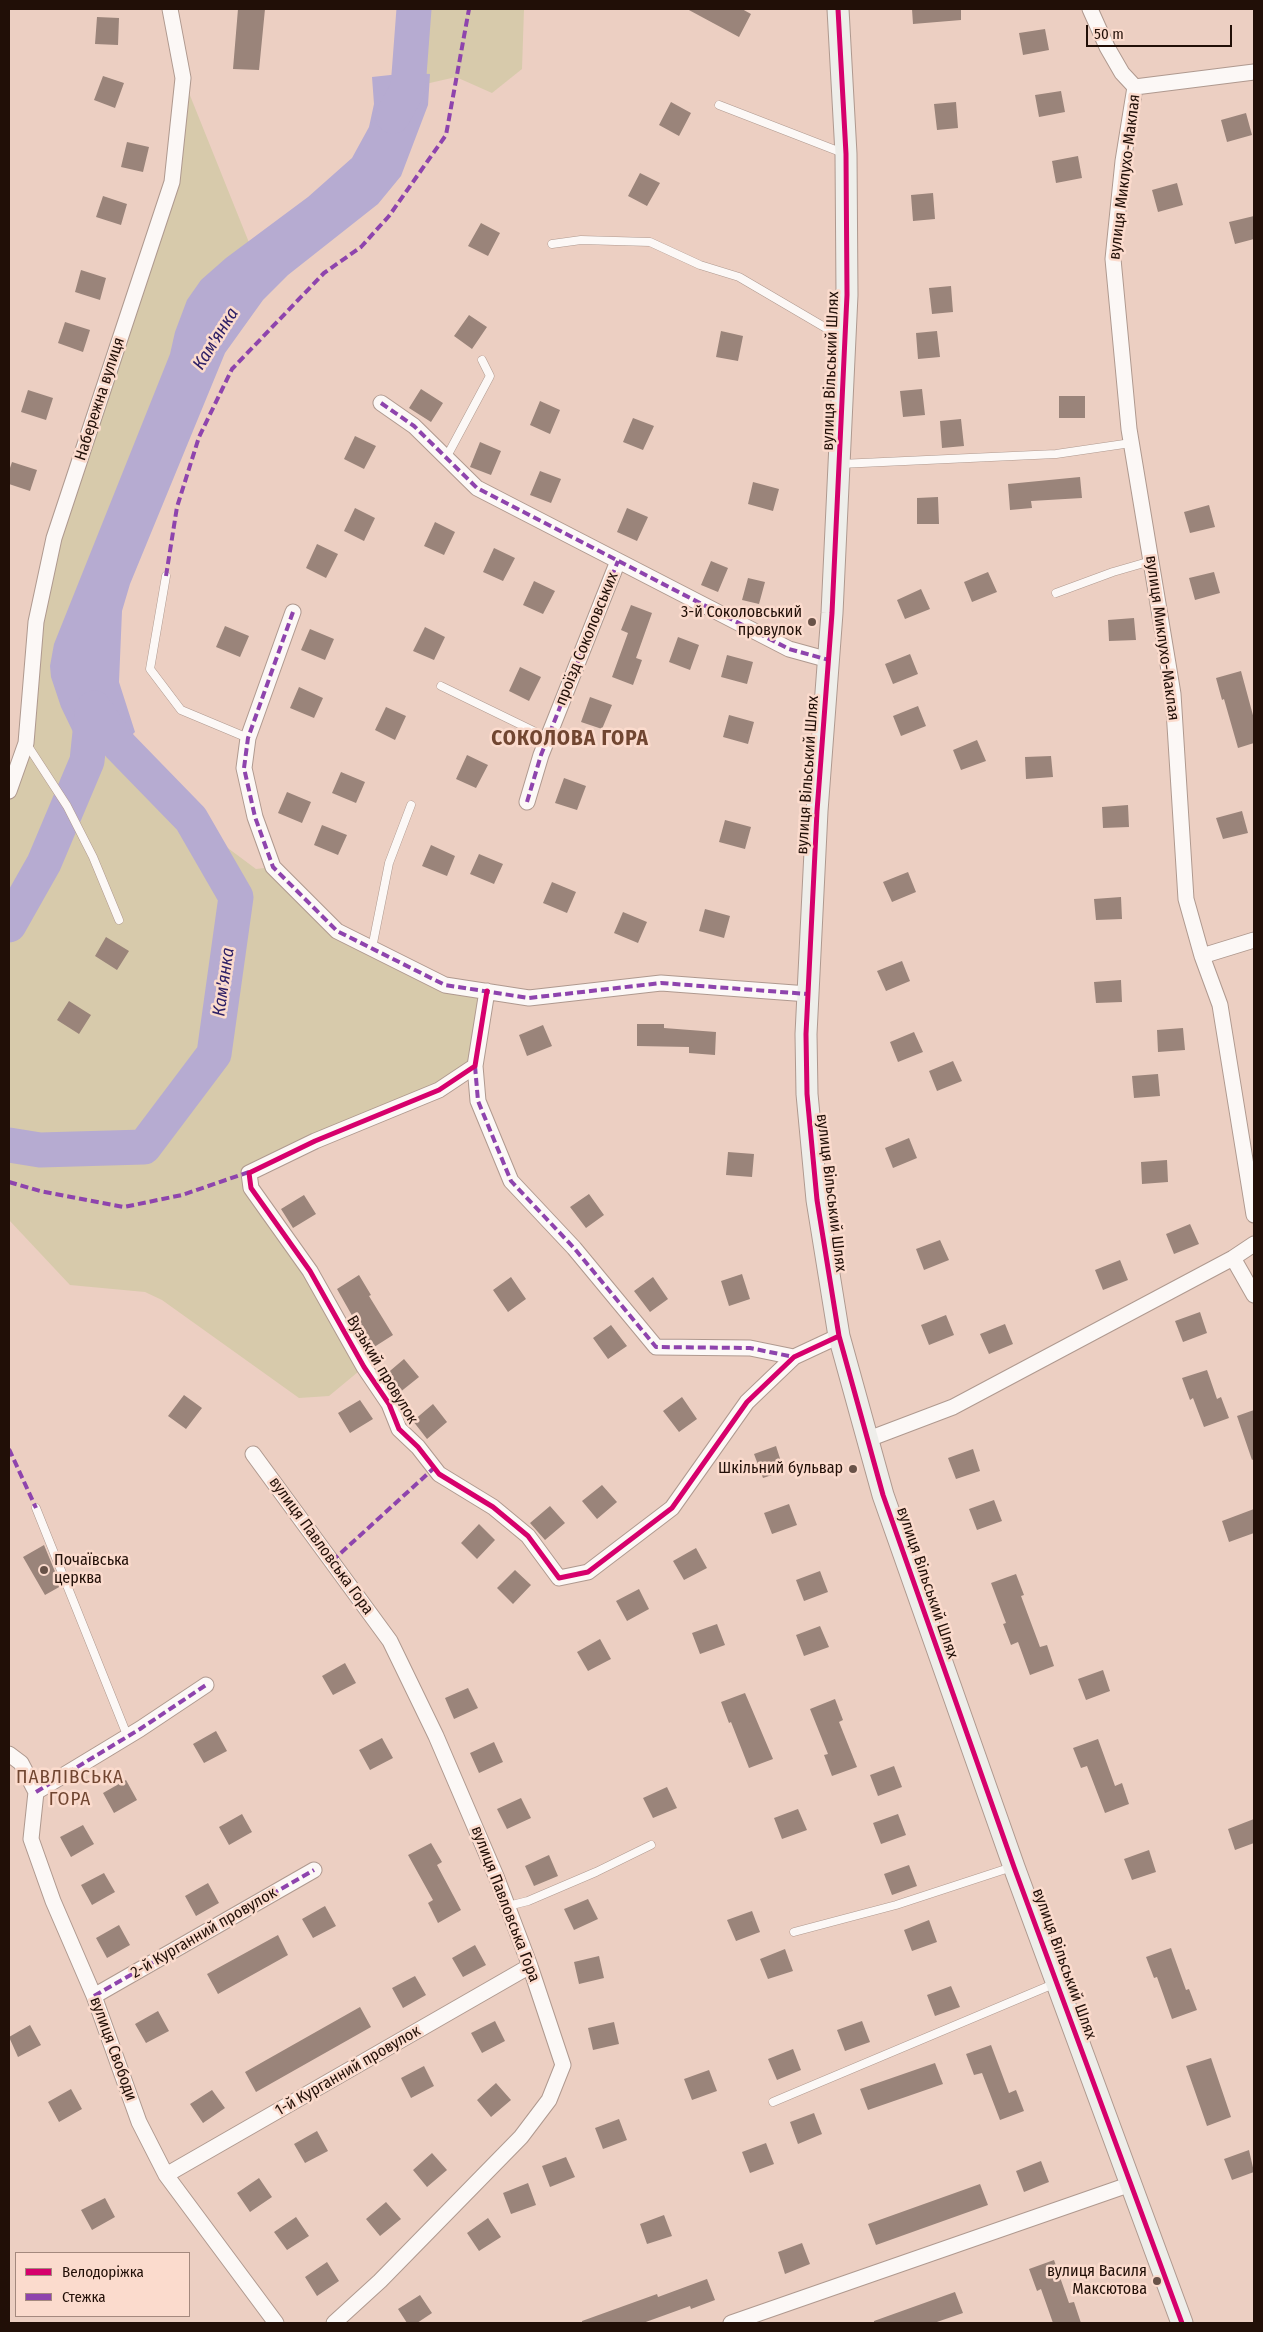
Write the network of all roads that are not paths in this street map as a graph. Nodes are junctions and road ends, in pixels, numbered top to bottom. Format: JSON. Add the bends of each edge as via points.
{"nodes":[{"id":1,"x":170,"y":9,"type":"edge"},
{"id":2,"x":838,"y":9,"type":"edge"},
{"id":3,"x":1090,"y":9,"type":"edge"},
{"id":4,"x":1254,"y":72,"type":"edge"},
{"id":5,"x":1135,"y":87,"type":"junction"},
{"id":6,"x":719,"y":105,"type":"dead end"},
{"id":7,"x":846,"y":154,"type":"junction"},
{"id":8,"x":552,"y":244,"type":"dead end"},
{"id":9,"x":846,"y":340,"type":"junction"},
{"id":10,"x":482,"y":360,"type":"dead end"},
{"id":11,"x":381,"y":402,"type":"dead end"},
{"id":12,"x":1131,"y":443,"type":"junction"},
{"id":13,"x":446,"y":458,"type":"junction"},
{"id":14,"x":840,"y":464,"type":"junction"},
{"id":15,"x":618,"y":561,"type":"junction"},
{"id":16,"x":1151,"y":561,"type":"junction"},
{"id":17,"x":166,"y":576,"type":"dead end"},
{"id":18,"x":1056,"y":593,"type":"dead end"},
{"id":19,"x":293,"y":612,"type":"dead end"},
{"id":20,"x":829,"y":660,"type":"junction"},
{"id":21,"x":441,"y":686,"type":"dead end"},
{"id":22,"x":248,"y":738,"type":"junction"},
{"id":23,"x":548,"y":738,"type":"junction"},
{"id":24,"x":26,"y":743,"type":"junction"},
{"id":25,"x":9,"y":790,"type":"edge"},
{"id":26,"x":527,"y":802,"type":"dead end"},
{"id":27,"x":411,"y":804,"type":"dead end"},
{"id":28,"x":118,"y":920,"type":"dead end"},
{"id":29,"x":1254,"y":940,"type":"edge"},
{"id":30,"x":372,"y":948,"type":"junction"},
{"id":31,"x":1202,"y":956,"type":"junction"},
{"id":32,"x":487,"y":991,"type":"junction"},
{"id":33,"x":808,"y":994,"type":"junction"},
{"id":34,"x":475,"y":1066,"type":"junction"},
{"id":35,"x":1254,"y":1215,"type":"edge"},
{"id":36,"x":1254,"y":1244,"type":"edge"},
{"id":37,"x":1233,"y":1258,"type":"junction"},
{"id":38,"x":1254,"y":1295,"type":"edge"},
{"id":39,"x":838,"y":1336,"type":"junction"},
{"id":40,"x":794,"y":1357,"type":"junction"},
{"id":41,"x":866,"y":1440,"type":"junction"},
{"id":42,"x":254,"y":1454,"type":"dead end"},
{"id":43,"x":36,"y":1508,"type":"dead end"},
{"id":44,"x":206,"y":1686,"type":"dead end"},
{"id":45,"x":128,"y":1735,"type":"junction"},
{"id":46,"x":9,"y":1754,"type":"edge"},
{"id":47,"x":36,"y":1792,"type":"junction"},
{"id":48,"x":651,"y":1845,"type":"dead end"},
{"id":49,"x":1014,"y":1867,"type":"junction"},
{"id":50,"x":314,"y":1870,"type":"dead end"},
{"id":51,"x":508,"y":1906,"type":"junction"},
{"id":52,"x":794,"y":1932,"type":"dead end"},
{"id":53,"x":530,"y":1966,"type":"junction"},
{"id":54,"x":1058,"y":1983,"type":"junction"},
{"id":55,"x":94,"y":1996,"type":"junction"},
{"id":56,"x":773,"y":2102,"type":"dead end"},
{"id":57,"x":166,"y":2175,"type":"junction"},
{"id":58,"x":1131,"y":2184,"type":"junction"},
{"id":59,"x":276,"y":2323,"type":"edge"},
{"id":60,"x":334,"y":2323,"type":"edge"},
{"id":61,"x":731,"y":2323,"type":"edge"},
{"id":62,"x":1182,"y":2323,"type":"edge"}],
"edges":[{"from":1,"to":24,"type":"street","name":"Набережна вулиця","via":[[183,78],[172,182],[54,538],[36,622]]},
{"from":2,"to":7,"type":"street","name":"вулиця Вільський Шлях"},
{"from":3,"to":5,"type":"street","via":[[1111,54]]},
{"from":4,"to":5,"type":"street"},
{"from":5,"to":12,"type":"street","name":"вулиця Миклухо-Маклая","via":[[1123,161],[1113,259]]},
{"from":6,"to":7,"type":"lane"},
{"from":7,"to":9,"type":"street","name":"вулиця Вільський Шлях"},
{"from":8,"to":9,"type":"lane","via":[[581,240],[650,242],[700,265],[740,277]]},
{"from":9,"to":14,"type":"street","name":"вулиця Вільський Шлях"},
{"from":10,"to":13,"type":"lane","via":[[490,376]]},
{"from":11,"to":13,"type":"street","via":[[414,426]]},
{"from":12,"to":14,"type":"lane","via":[[1056,454]]},
{"from":12,"to":16,"type":"street","name":"вулиця Миклухо-Маклая"},
{"from":13,"to":15,"type":"street","via":[[477,488]]},
{"from":14,"to":20,"type":"street","name":"вулиця Вільський Шлях"},
{"from":15,"to":20,"type":"street","via":[[789,648]]},
{"from":15,"to":23,"type":"street","name":"проїзд Соколовських"},
{"from":16,"to":18,"type":"lane"},
{"from":16,"to":31,"type":"street","name":"вулиця Миклухо-Маклая","via":[[1173,694],[1186,899]]},
{"from":17,"to":22,"type":"lane","via":[[150,669],[181,710]]},
{"from":19,"to":22,"type":"street"},
{"from":20,"to":33,"type":"street","name":"вулиця Вільський Шлях","via":[[817,811]]},
{"from":21,"to":23,"type":"lane"},
{"from":22,"to":30,"type":"street","via":[[244,768],[255,817],[273,867],[338,931]]},
{"from":23,"to":26,"type":"street","name":"проїзд Соколовських"},
{"from":24,"to":25,"type":"street","name":"Набережна вулиця"},
{"from":24,"to":28,"type":"lane","via":[[67,806],[93,857]]},
{"from":27,"to":30,"type":"lane","via":[[389,863]]},
{"from":29,"to":31,"type":"street"},
{"from":30,"to":32,"type":"street","via":[[445,985]]},
{"from":31,"to":35,"type":"street","name":"вулиця Миклухо-Маклая","via":[[1220,1005]]},
{"from":32,"to":33,"type":"street","via":[[529,998],[661,983]]},
{"from":32,"to":34,"type":"street"},
{"from":33,"to":39,"type":"street","name":"вулиця Вільський Шлях","via":[[806,1034],[810,1134]]},
{"from":34,"to":40,"type":"street","via":[[478,1101],[511,1181],[574,1248],[656,1347],[750,1348]]},
{"from":34,"to":40,"type":"street","name":"Вузький провулок","via":[[439,1090],[315,1141],[248,1173],[251,1188],[310,1271],[400,1429],[439,1474],[493,1507],[528,1536],[559,1578],[588,1572],[672,1508],[747,1402]]},
{"from":36,"to":37,"type":"street"},
{"from":37,"to":38,"type":"street"},
{"from":37,"to":41,"type":"street","via":[[953,1407]]},
{"from":39,"to":40,"type":"street","name":"Вузький провулок"},
{"from":39,"to":41,"type":"street","name":"вулиця Вільський Шлях"},
{"from":41,"to":49,"type":"street","name":"вулиця Вільський Шлях","via":[[912,1582]]},
{"from":42,"to":51,"type":"street","name":"вулиця Павловська Гора","via":[[390,1641],[436,1736]]},
{"from":43,"to":45,"type":"lane"},
{"from":44,"to":45,"type":"street"},
{"from":45,"to":47,"type":"street"},
{"from":46,"to":47,"type":"street","via":[[22,1763]]},
{"from":47,"to":55,"type":"street","name":"вулиця Свободи","via":[[31,1838],[53,1901]]},
{"from":48,"to":51,"type":"lane","via":[[528,1901]]},
{"from":49,"to":52,"type":"lane","via":[[896,1905]]},
{"from":49,"to":54,"type":"street","name":"вулиця Вільський Шлях"},
{"from":50,"to":55,"type":"street","name":"2-й Курганний провулок"},
{"from":51,"to":53,"type":"street","name":"вулиця Павловська Гора"},
{"from":53,"to":57,"type":"street","name":"1-й Курганний провулок"},
{"from":53,"to":60,"type":"street","name":"вулиця Павловська Гора","via":[[563,2065],[549,2100],[521,2137],[380,2281]]},
{"from":54,"to":56,"type":"lane"},
{"from":54,"to":58,"type":"street","name":"вулиця Вільський Шлях"},
{"from":55,"to":57,"type":"street","name":"вулиця Свободи","via":[[139,2122]]},
{"from":57,"to":59,"type":"street","name":"вулиця Свободи"},
{"from":58,"to":61,"type":"street"},
{"from":58,"to":62,"type":"street","name":"вулиця Вільський Шлях"}]}
